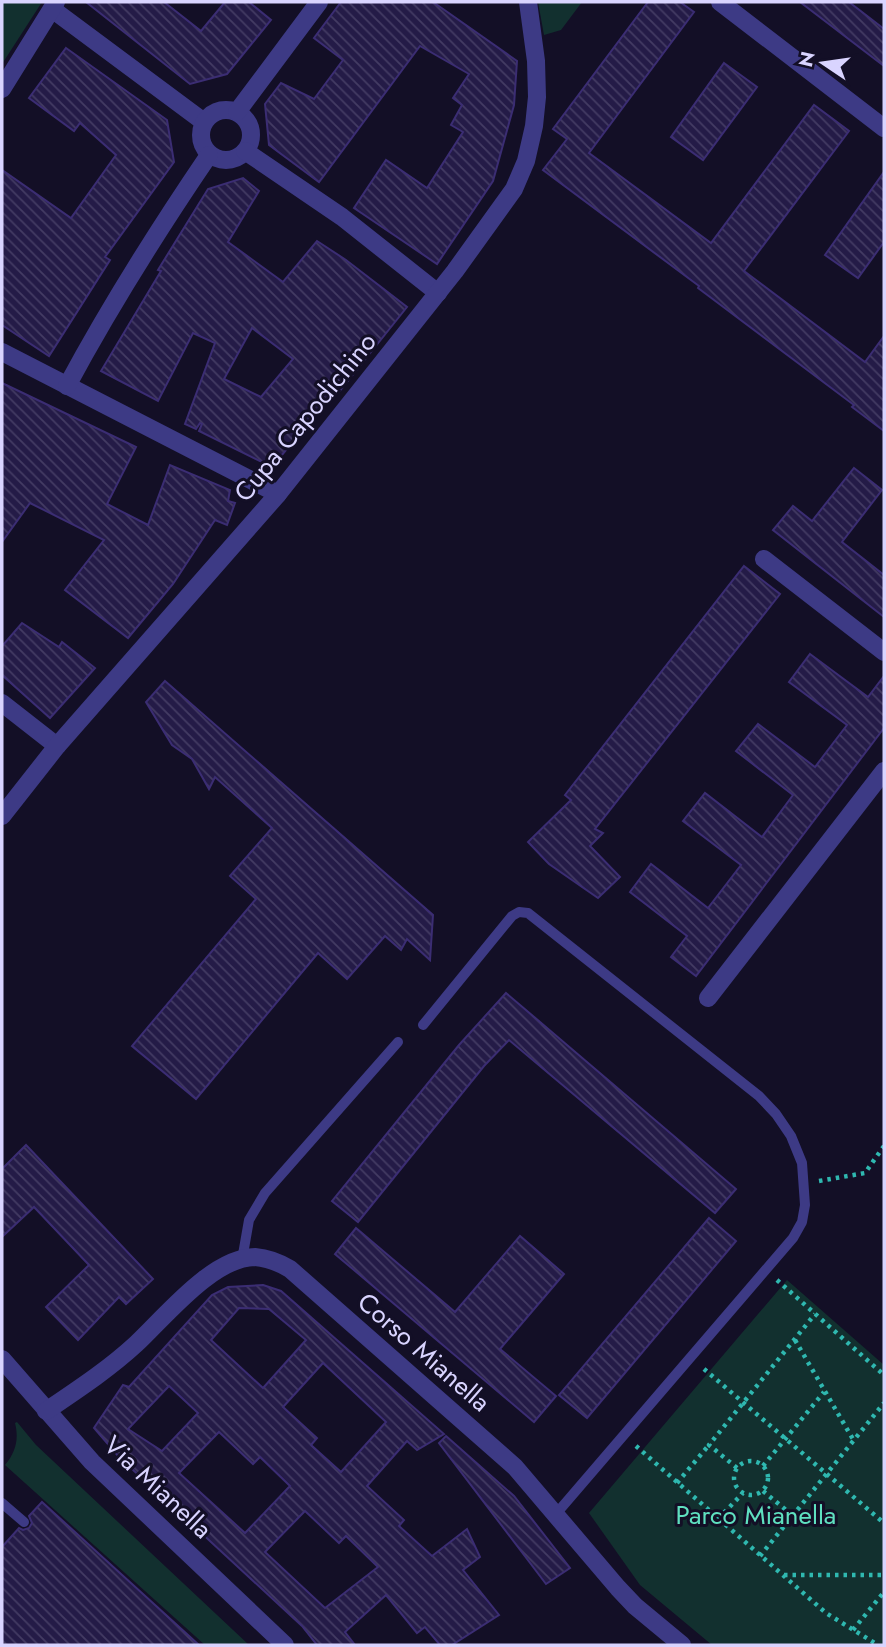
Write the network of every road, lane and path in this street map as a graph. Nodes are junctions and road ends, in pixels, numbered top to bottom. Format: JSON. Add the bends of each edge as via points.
{"nodes":[{"id":1,"x":319,"y":2,"type":"edge"},
{"id":2,"x":528,"y":2,"type":"edge"},
{"id":3,"x":720,"y":2,"type":"edge"},
{"id":4,"x":54,"y":6,"type":"edge"},
{"id":5,"x":2,"y":89,"type":"edge"},
{"id":6,"x":237,"y":112,"type":"junction"},
{"id":7,"x":204,"y":122,"type":"junction"},
{"id":8,"x":884,"y":128,"type":"edge"},
{"id":9,"x":245,"y":151,"type":"junction"},
{"id":10,"x":209,"y":155,"type":"junction"},
{"id":11,"x":438,"y":292,"type":"junction"},
{"id":12,"x":2,"y":352,"type":"edge"},
{"id":13,"x":66,"y":386,"type":"junction"},
{"id":14,"x":278,"y":494,"type":"junction"},
{"id":15,"x":764,"y":559,"type":"dead end"},
{"id":16,"x":884,"y":652,"type":"edge"},
{"id":17,"x":2,"y":703,"type":"edge"},
{"id":18,"x":57,"y":747,"type":"junction"},
{"id":19,"x":884,"y":771,"type":"edge"},
{"id":20,"x":2,"y":816,"type":"edge"},
{"id":21,"x":708,"y":998,"type":"dead end"},
{"id":22,"x":422,"y":1025,"type":"dead end"},
{"id":23,"x":398,"y":1042,"type":"dead end"},
{"id":24,"x":884,"y":1146,"type":"edge"},
{"id":25,"x":804,"y":1183,"type":"junction"},
{"id":26,"x":242,"y":1260,"type":"junction"},
{"id":27,"x":765,"y":1270,"type":"junction"},
{"id":28,"x":815,"y":1314,"type":"junction"},
{"id":29,"x":795,"y":1340,"type":"junction"},
{"id":30,"x":690,"y":1357,"type":"junction"},
{"id":31,"x":2,"y":1359,"type":"edge"},
{"id":32,"x":884,"y":1374,"type":"edge"},
{"id":33,"x":824,"y":1392,"type":"junction"},
{"id":34,"x":743,"y":1402,"type":"junction"},
{"id":35,"x":884,"y":1403,"type":"edge"},
{"id":36,"x":46,"y":1411,"type":"junction"},
{"id":37,"x":623,"y":1436,"type":"junction"},
{"id":38,"x":785,"y":1439,"type":"junction"},
{"id":39,"x":853,"y":1441,"type":"junction"},
{"id":40,"x":709,"y":1445,"type":"junction"},
{"id":41,"x":763,"y":1466,"type":"junction"},
{"id":42,"x":737,"y":1468,"type":"junction"},
{"id":43,"x":827,"y":1475,"type":"junction"},
{"id":44,"x":677,"y":1483,"type":"junction"},
{"id":45,"x":763,"y":1490,"type":"junction"},
{"id":46,"x":743,"y":1493,"type":"junction"},
{"id":47,"x":2,"y":1503,"type":"edge"},
{"id":48,"x":556,"y":1514,"type":"junction"},
{"id":49,"x":792,"y":1515,"type":"junction"},
{"id":50,"x":719,"y":1519,"type":"junction"},
{"id":51,"x":24,"y":1522,"type":"dead end"},
{"id":52,"x":884,"y":1523,"type":"edge"},
{"id":53,"x":760,"y":1556,"type":"junction"},
{"id":54,"x":782,"y":1575,"type":"junction"},
{"id":55,"x":884,"y":1575,"type":"edge"},
{"id":56,"x":884,"y":1592,"type":"edge"},
{"id":57,"x":853,"y":1630,"type":"junction"},
{"id":58,"x":285,"y":1645,"type":"edge"},
{"id":59,"x":682,"y":1645,"type":"edge"},
{"id":60,"x":878,"y":1645,"type":"edge"}],
"edges":[{"from":1,"to":6,"type":"street"},
{"from":2,"to":11,"type":"street","name":"Cupa Capodichino","via":[[537,97],[526,161],[514,189]]},
{"from":3,"to":8,"type":"street"},
{"from":4,"to":5,"type":"street"},
{"from":4,"to":7,"type":"street"},
{"from":6,"to":7,"type":"street","via":[[215,112]]},
{"from":6,"to":9,"type":"street","via":[[250,130]]},
{"from":7,"to":10,"type":"street","via":[[201,139]]},
{"from":9,"to":10,"type":"street","via":[[224,160]]},
{"from":9,"to":11,"type":"street"},
{"from":10,"to":13,"type":"street","via":[[106,312]]},
{"from":11,"to":14,"type":"street","name":"Cupa Capodichino"},
{"from":12,"to":13,"type":"street"},
{"from":13,"to":14,"type":"street"},
{"from":14,"to":18,"type":"street","name":"Cupa Capodichino"},
{"from":15,"to":16,"type":"street"},
{"from":17,"to":18,"type":"street"},
{"from":18,"to":20,"type":"street","name":"Cupa Capodichino"},
{"from":19,"to":21,"type":"street"},
{"from":22,"to":25,"type":"lane","via":[[512,916],[528,913],[759,1096],[791,1136]]},
{"from":23,"to":26,"type":"lane","via":[[265,1194],[249,1220]]},
{"from":24,"to":25,"type":"path","via":[[864,1173]]},
{"from":25,"to":27,"type":"lane","via":[[802,1222]]},
{"from":26,"to":36,"type":"street","via":[[205,1278],[92,1381]]},
{"from":26,"to":48,"type":"street","name":"Corso Mianella","via":[[266,1259],[290,1269],[515,1467]]},
{"from":27,"to":28,"type":"path"},
{"from":27,"to":30,"type":"lane"},
{"from":28,"to":29,"type":"path"},
{"from":28,"to":32,"type":"path"},
{"from":29,"to":33,"type":"path"},
{"from":29,"to":34,"type":"path"},
{"from":30,"to":34,"type":"path"},
{"from":30,"to":37,"type":"lane"},
{"from":31,"to":36,"type":"street","name":"Via Mianella"},
{"from":33,"to":38,"type":"path"},
{"from":33,"to":39,"type":"path"},
{"from":34,"to":38,"type":"path"},
{"from":34,"to":40,"type":"path"},
{"from":35,"to":39,"type":"path"},
{"from":36,"to":58,"type":"street","name":"Via Mianella","via":[[92,1462]]},
{"from":37,"to":44,"type":"path"},
{"from":37,"to":48,"type":"lane"},
{"from":38,"to":41,"type":"path"},
{"from":38,"to":43,"type":"path"},
{"from":39,"to":43,"type":"path"},
{"from":40,"to":42,"type":"path"},
{"from":40,"to":44,"type":"path"},
{"from":41,"to":42,"type":"path","via":[[747,1462]]},
{"from":41,"to":45,"type":"path","via":[[768,1475]]},
{"from":42,"to":46,"type":"path","via":[[735,1485]]},
{"from":43,"to":49,"type":"path"},
{"from":43,"to":52,"type":"path"},
{"from":44,"to":50,"type":"path"},
{"from":45,"to":46,"type":"path"},
{"from":45,"to":49,"type":"path"},
{"from":46,"to":50,"type":"path"},
{"from":47,"to":51,"type":"lane"},
{"from":48,"to":59,"type":"street","name":"Corso Mianella","via":[[635,1606]]},
{"from":49,"to":53,"type":"path"},
{"from":50,"to":53,"type":"path"},
{"from":53,"to":54,"type":"path"},
{"from":54,"to":55,"type":"path"},
{"from":54,"to":57,"type":"path"},
{"from":56,"to":57,"type":"path"},
{"from":57,"to":60,"type":"path"}]}
